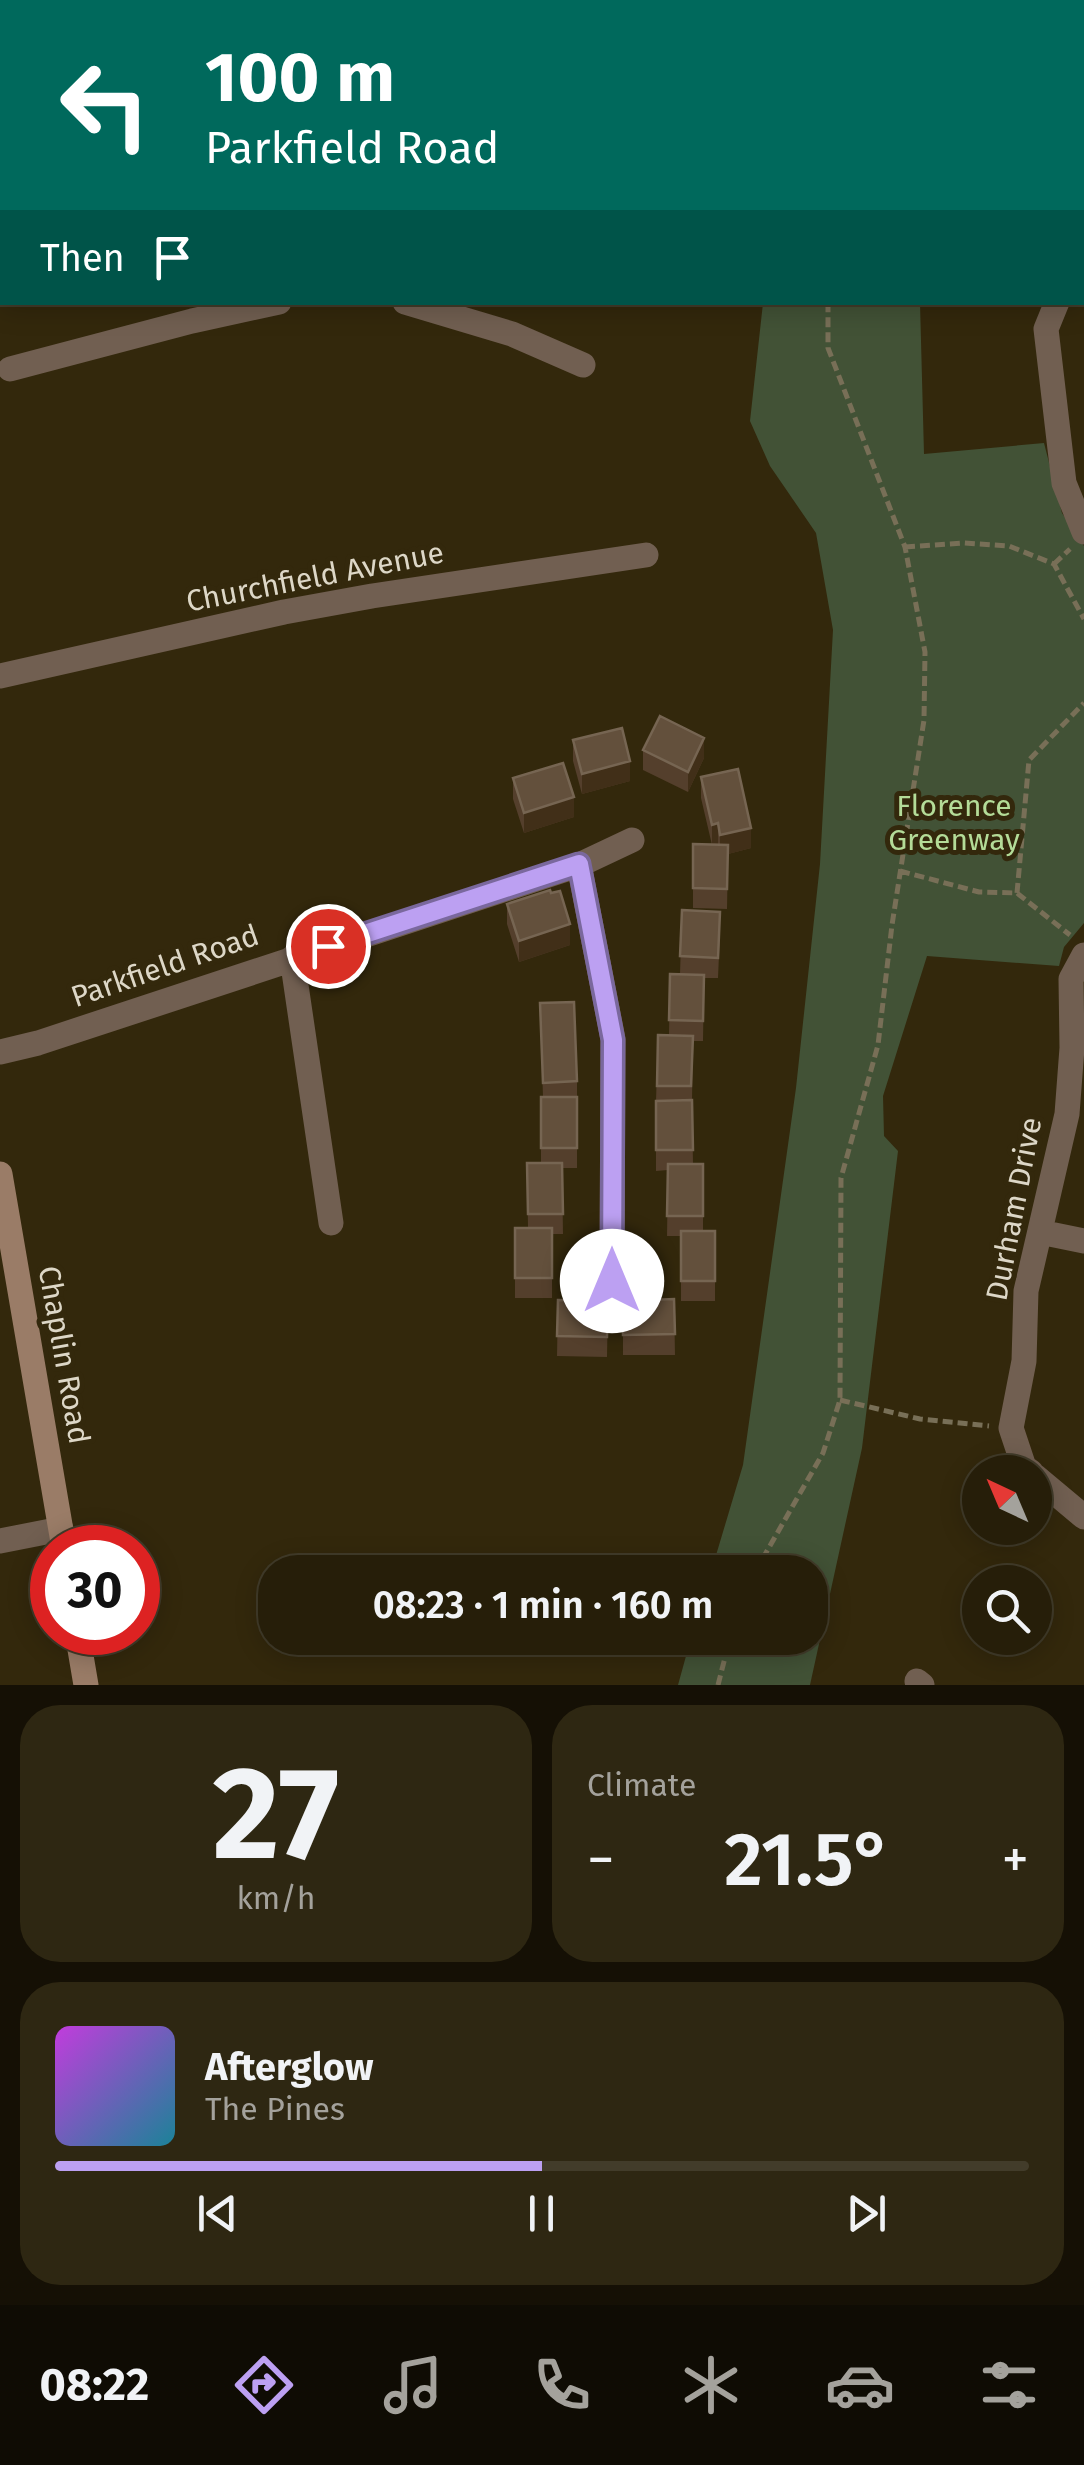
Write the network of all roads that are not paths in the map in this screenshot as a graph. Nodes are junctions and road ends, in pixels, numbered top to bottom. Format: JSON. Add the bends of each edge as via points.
{"nodes":[{"id":1,"x":252,"y":305,"type":"edge"},
{"id":2,"x":415,"y":305,"type":"edge"},
{"id":3,"x":1056,"y":305,"type":"edge"},
{"id":4,"x":190,"y":312,"type":"edge"},
{"id":5,"x":583,"y":365,"type":"dead end"},
{"id":6,"x":10,"y":369,"type":"dead end"},
{"id":7,"x":1084,"y":532,"type":"edge"},
{"id":8,"x":646,"y":555,"type":"dead end"},
{"id":9,"x":0,"y":676,"type":"edge"},
{"id":10,"x":632,"y":840,"type":"dead end"},
{"id":11,"x":579,"y":864,"type":"junction"},
{"id":12,"x":1077,"y":945,"type":"edge"},
{"id":13,"x":292,"y":958,"type":"junction"},
{"id":14,"x":0,"y":1052,"type":"edge"},
{"id":15,"x":0,"y":1174,"type":"edge"},
{"id":16,"x":332,"y":1224,"type":"dead end"},
{"id":17,"x":1040,"y":1232,"type":"junction"},
{"id":18,"x":1084,"y":1241,"type":"edge"},
{"id":19,"x":642,"y":1282,"type":"dead end"},
{"id":20,"x":1020,"y":1455,"type":"edge"},
{"id":21,"x":1052,"y":1490,"type":"edge"},
{"id":22,"x":1084,"y":1517,"type":"edge"},
{"id":23,"x":60,"y":1525,"type":"edge"},
{"id":24,"x":30,"y":1540,"type":"edge"},
{"id":25,"x":0,"y":1541,"type":"edge"},
{"id":26,"x":81,"y":1655,"type":"edge"},
{"id":27,"x":86,"y":1685,"type":"edge"}],
"edges":[{"from":1,"to":4,"type":"street"},
{"from":2,"to":5,"type":"street","via":[[512,334]]},
{"from":3,"to":7,"type":"street","via":[[1046,329],[1064,484]]},
{"from":4,"to":6,"type":"street"},
{"from":8,"to":9,"type":"street","name":"Churchfield Avenue","via":[[284,612]]},
{"from":10,"to":11,"type":"street","name":"Parkfield Road"},
{"from":11,"to":13,"type":"street","name":"Parkfield Road"},
{"from":11,"to":19,"type":"street","via":[[613,1040],[599,1281]]},
{"from":12,"to":17,"type":"street","name":"Durham Drive","via":[[1067,1114]]},
{"from":13,"to":14,"type":"street","name":"Parkfield Road"},
{"from":13,"to":16,"type":"street"},
{"from":15,"to":23,"type":"street","name":"Chaplin Road"},
{"from":17,"to":18,"type":"street"},
{"from":17,"to":20,"type":"street","name":"Durham Drive","via":[[1026,1291],[1024,1360],[1011,1428]]},
{"from":21,"to":22,"type":"street"},
{"from":24,"to":25,"type":"street"},
{"from":26,"to":27,"type":"street"}]}
